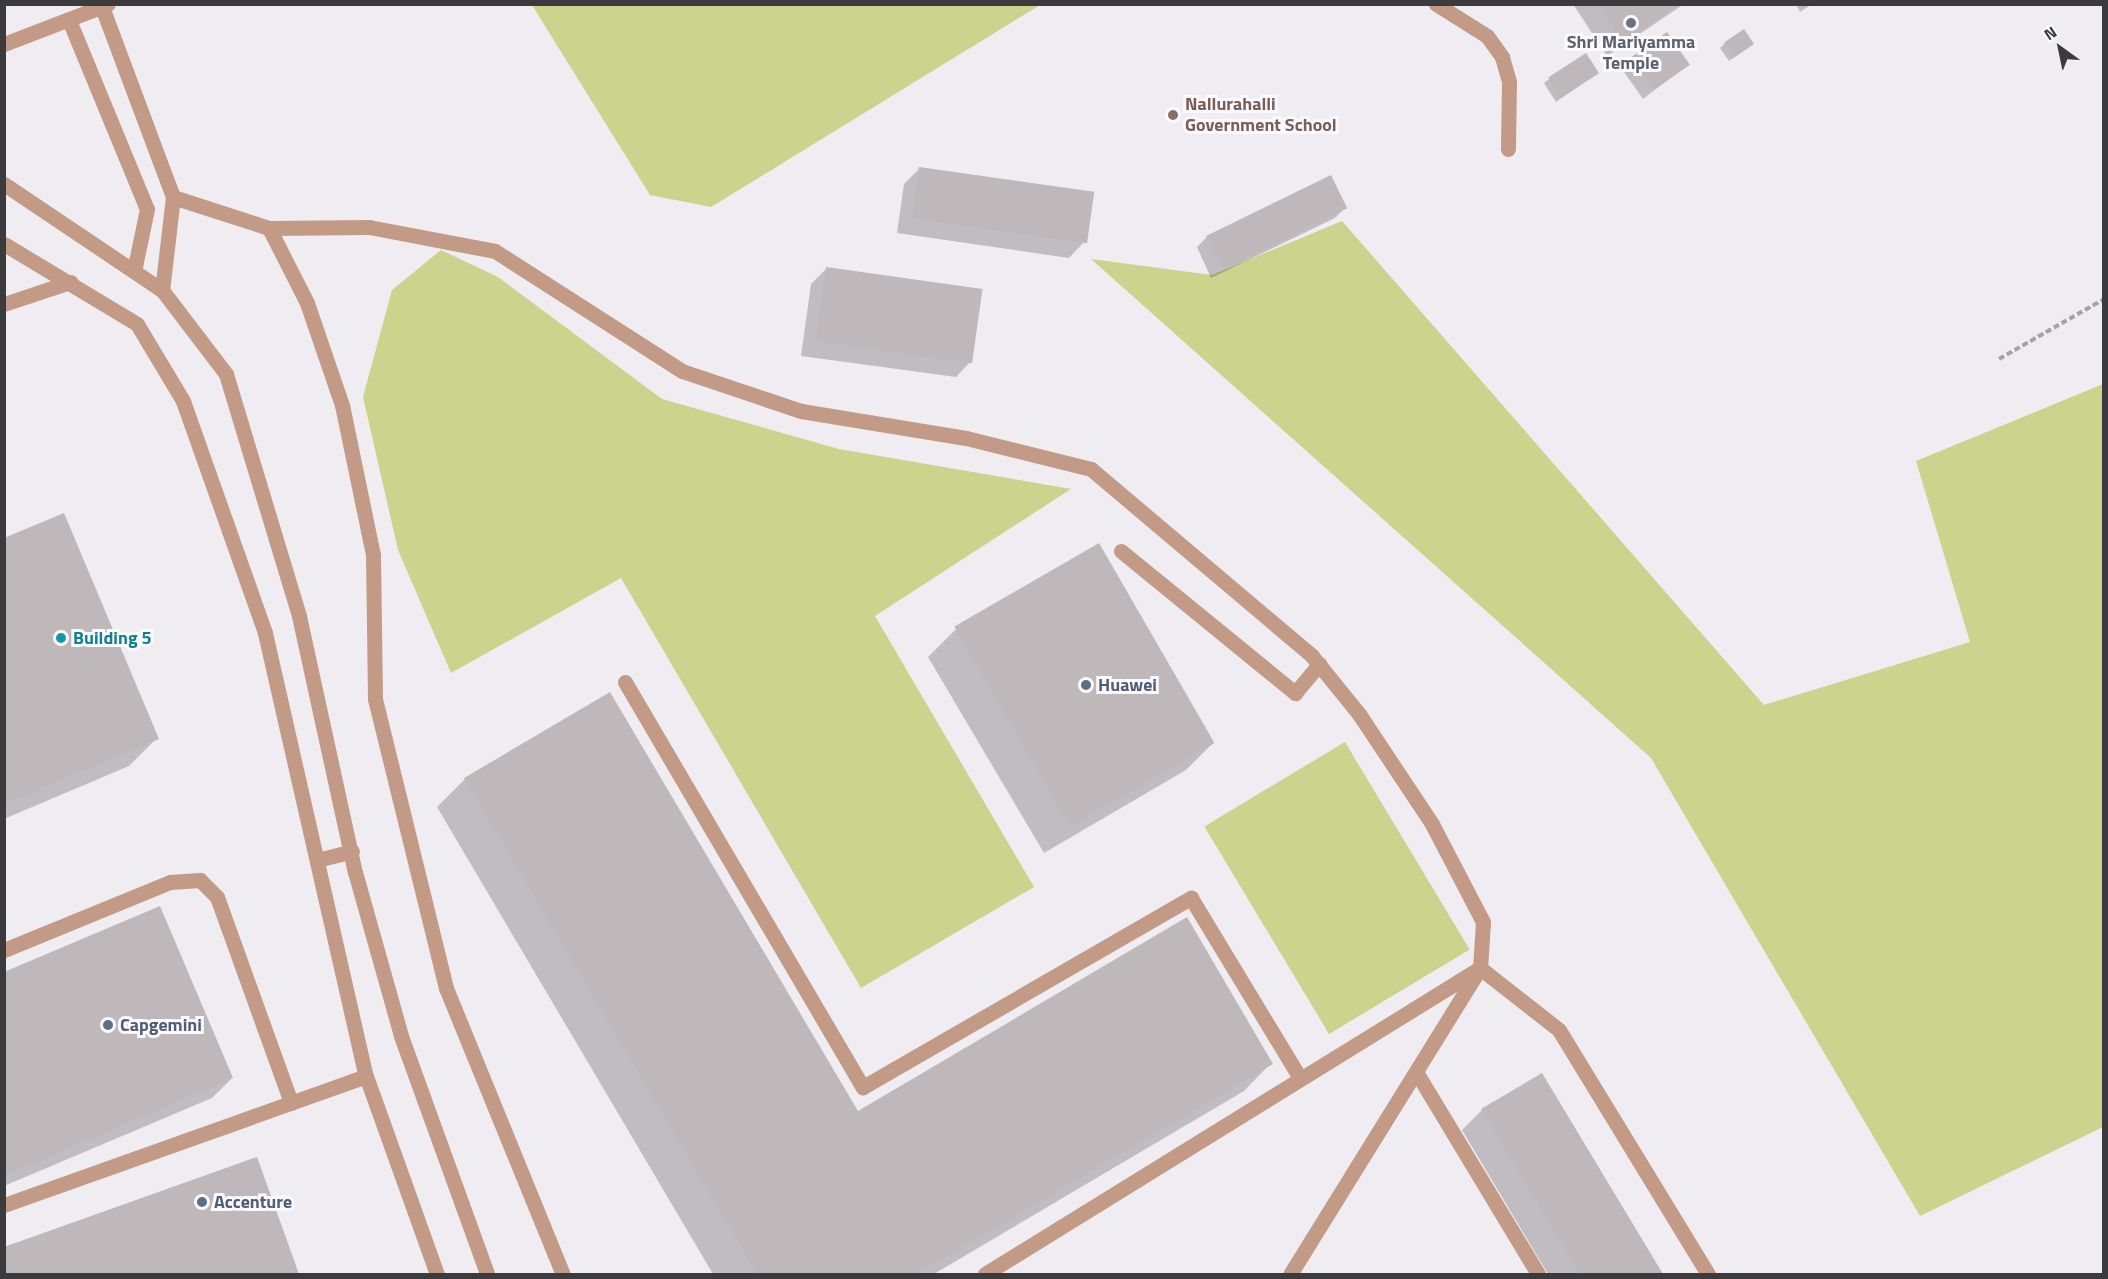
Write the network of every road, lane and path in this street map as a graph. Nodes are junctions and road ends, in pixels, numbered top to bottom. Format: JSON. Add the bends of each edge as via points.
{"nodes":[{"id":1,"x":1436,"y":4,"type":"edge"},
{"id":2,"x":105,"y":6,"type":"edge"},
{"id":3,"x":69,"y":20,"type":"junction"},
{"id":4,"x":4,"y":44,"type":"edge"},
{"id":5,"x":1508,"y":149,"type":"dead end"},
{"id":6,"x":4,"y":184,"type":"edge"},
{"id":7,"x":173,"y":197,"type":"junction"},
{"id":8,"x":269,"y":228,"type":"junction"},
{"id":9,"x":4,"y":244,"type":"edge"},
{"id":10,"x":134,"y":271,"type":"junction"},
{"id":11,"x":70,"y":282,"type":"junction"},
{"id":12,"x":162,"y":290,"type":"junction"},
{"id":13,"x":2103,"y":299,"type":"edge"},
{"id":14,"x":4,"y":304,"type":"edge"},
{"id":15,"x":1999,"y":359,"type":"dead end"},
{"id":16,"x":1121,"y":551,"type":"dead end"},
{"id":17,"x":1319,"y":664,"type":"junction"},
{"id":18,"x":625,"y":682,"type":"dead end"},
{"id":19,"x":352,"y":851,"type":"junction"},
{"id":20,"x":317,"y":860,"type":"junction"},
{"id":21,"x":4,"y":951,"type":"edge"},
{"id":22,"x":1480,"y":968,"type":"junction"},
{"id":23,"x":1418,"y":1075,"type":"junction"},
{"id":24,"x":366,"y":1076,"type":"junction"},
{"id":25,"x":1300,"y":1078,"type":"junction"},
{"id":26,"x":291,"y":1103,"type":"junction"},
{"id":27,"x":4,"y":1205,"type":"edge"},
{"id":28,"x":437,"y":1275,"type":"edge"},
{"id":29,"x":487,"y":1275,"type":"edge"},
{"id":30,"x":563,"y":1275,"type":"edge"},
{"id":31,"x":985,"y":1275,"type":"edge"},
{"id":32,"x":1290,"y":1275,"type":"edge"},
{"id":33,"x":1538,"y":1275,"type":"edge"},
{"id":34,"x":1708,"y":1275,"type":"edge"}],
"edges":[{"from":1,"to":5,"type":"street","via":[[1487,36],[1502,57],[1509,82]]},
{"from":2,"to":3,"type":"street"},
{"from":2,"to":7,"type":"street"},
{"from":3,"to":4,"type":"street"},
{"from":3,"to":10,"type":"street","via":[[147,208]]},
{"from":6,"to":10,"type":"street"},
{"from":7,"to":8,"type":"street"},
{"from":7,"to":12,"type":"street"},
{"from":8,"to":17,"type":"street","via":[[369,227],[495,251],[682,371],[801,411],[966,438],[1091,469],[1133,500]]},
{"from":8,"to":30,"type":"street","via":[[307,303],[342,405],[373,555],[375,699],[446,988]]},
{"from":9,"to":11,"type":"street"},
{"from":10,"to":12,"type":"street"},
{"from":11,"to":14,"type":"street"},
{"from":11,"to":20,"type":"street","via":[[137,324],[183,401],[265,633]]},
{"from":12,"to":19,"type":"street","via":[[226,374],[299,616]]},
{"from":13,"to":15,"type":"path"},
{"from":16,"to":17,"type":"street","via":[[1295,693]]},
{"from":17,"to":22,"type":"street","via":[[1432,824],[1483,922]]},
{"from":18,"to":25,"type":"street","via":[[863,1086],[1191,898]]},
{"from":19,"to":20,"type":"street"},
{"from":19,"to":29,"type":"street","via":[[419,1093]]},
{"from":20,"to":24,"type":"street"},
{"from":21,"to":26,"type":"street","via":[[170,882],[200,880],[217,897]]},
{"from":22,"to":23,"type":"street"},
{"from":22,"to":25,"type":"street"},
{"from":22,"to":34,"type":"street","via":[[1559,1030]]},
{"from":23,"to":32,"type":"street"},
{"from":23,"to":33,"type":"street"},
{"from":24,"to":26,"type":"street"},
{"from":24,"to":28,"type":"street"},
{"from":25,"to":31,"type":"street"},
{"from":26,"to":27,"type":"street"}]}
